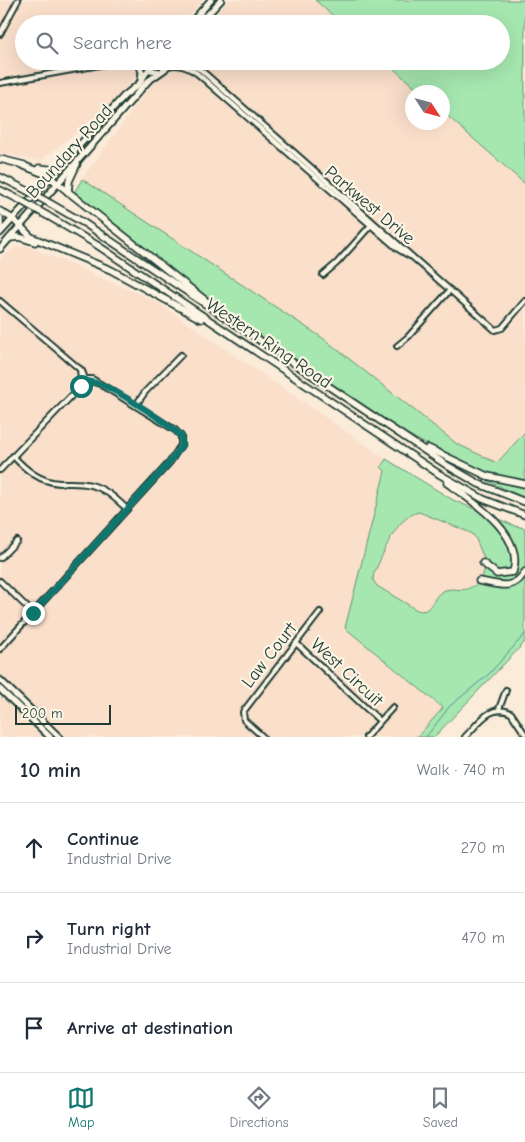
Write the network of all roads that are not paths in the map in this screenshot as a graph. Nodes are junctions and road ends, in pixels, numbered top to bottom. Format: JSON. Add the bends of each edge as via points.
{"nodes":[{"id":1,"x":18,"y":0,"type":"edge"},
{"id":2,"x":211,"y":0,"type":"edge"},
{"id":3,"x":221,"y":0,"type":"edge"},
{"id":4,"x":198,"y":15,"type":"edge"},
{"id":5,"x":207,"y":15,"type":"edge"},
{"id":6,"x":0,"y":34,"type":"edge"},
{"id":7,"x":79,"y":70,"type":"edge"},
{"id":8,"x":142,"y":70,"type":"edge"},
{"id":9,"x":146,"y":70,"type":"edge"},
{"id":10,"x":153,"y":70,"type":"edge"},
{"id":11,"x":191,"y":70,"type":"edge"},
{"id":12,"x":200,"y":70,"type":"edge"},
{"id":13,"x":162,"y":71,"type":"joint"},
{"id":14,"x":0,"y":83,"type":"edge"},
{"id":15,"x":139,"y":84,"type":"junction"},
{"id":16,"x":234,"y":103,"type":"junction"},
{"id":17,"x":0,"y":159,"type":"edge"},
{"id":18,"x":77,"y":164,"type":"junction"},
{"id":19,"x":22,"y":165,"type":"junction"},
{"id":20,"x":56,"y":170,"type":"junction"},
{"id":21,"x":0,"y":177,"type":"edge"},
{"id":22,"x":50,"y":178,"type":"junction"},
{"id":23,"x":58,"y":185,"type":"junction"},
{"id":24,"x":0,"y":190,"type":"edge"},
{"id":25,"x":68,"y":192,"type":"junction"},
{"id":26,"x":0,"y":211,"type":"edge"},
{"id":27,"x":0,"y":218,"type":"edge"},
{"id":28,"x":13,"y":219,"type":"junction"},
{"id":29,"x":372,"y":223,"type":"junction"},
{"id":30,"x":21,"y":227,"type":"junction"},
{"id":31,"x":0,"y":228,"type":"edge"},
{"id":32,"x":0,"y":233,"type":"edge"},
{"id":33,"x":10,"y":238,"type":"junction"},
{"id":34,"x":0,"y":249,"type":"edge"},
{"id":35,"x":72,"y":254,"type":"junction"},
{"id":36,"x":323,"y":275,"type":"dead end"},
{"id":37,"x":450,"y":290,"type":"junction"},
{"id":38,"x":0,"y":301,"type":"edge"},
{"id":39,"x":525,"y":301,"type":"edge"},
{"id":40,"x":221,"y":328,"type":"junction"},
{"id":41,"x":244,"y":331,"type":"junction"},
{"id":42,"x":397,"y":346,"type":"dead end"},
{"id":43,"x":181,"y":355,"type":"dead end"},
{"id":44,"x":83,"y":379,"type":"junction"},
{"id":45,"x":136,"y":406,"type":"junction"},
{"id":46,"x":399,"y":434,"type":"junction"},
{"id":47,"x":379,"y":435,"type":"junction"},
{"id":48,"x":13,"y":456,"type":"junction"},
{"id":49,"x":0,"y":470,"type":"edge"},
{"id":50,"x":525,"y":484,"type":"edge"},
{"id":51,"x":525,"y":502,"type":"edge"},
{"id":52,"x":127,"y":509,"type":"junction"},
{"id":53,"x":525,"y":514,"type":"edge"},
{"id":54,"x":509,"y":526,"type":"dead end"},
{"id":55,"x":17,"y":541,"type":"dead end"},
{"id":56,"x":0,"y":558,"type":"edge"},
{"id":57,"x":522,"y":558,"type":"dead end"},
{"id":58,"x":483,"y":563,"type":"dead end"},
{"id":59,"x":525,"y":572,"type":"edge"},
{"id":60,"x":480,"y":580,"type":"dead end"},
{"id":61,"x":0,"y":581,"type":"edge"},
{"id":62,"x":320,"y":612,"type":"dead end"},
{"id":63,"x":33,"y":613,"type":"junction"},
{"id":64,"x":296,"y":643,"type":"junction"},
{"id":65,"x":0,"y":649,"type":"edge"},
{"id":66,"x":0,"y":680,"type":"edge"},
{"id":67,"x":0,"y":689,"type":"edge"},
{"id":68,"x":506,"y":690,"type":"dead end"},
{"id":69,"x":393,"y":707,"type":"dead end"},
{"id":70,"x":499,"y":709,"type":"junction"},
{"id":71,"x":380,"y":721,"type":"junction"},
{"id":72,"x":525,"y":734,"type":"edge"},
{"id":73,"x":50,"y":737,"type":"edge"},
{"id":74,"x":59,"y":737,"type":"edge"},
{"id":75,"x":263,"y":737,"type":"edge"},
{"id":76,"x":366,"y":737,"type":"edge"},
{"id":77,"x":465,"y":737,"type":"edge"}],
"edges":[{"from":1,"to":6,"type":"street"},
{"from":2,"to":4,"type":"main road"},
{"from":3,"to":5,"type":"main road"},
{"from":7,"to":14,"type":"street"},
{"from":8,"to":15,"type":"main road"},
{"from":9,"to":15,"type":"main road","name":"Boundary Road"},
{"from":10,"to":13,"type":"main road"},
{"from":11,"to":16,"type":"street","name":"Parkwest Drive"},
{"from":12,"to":16,"type":"street","name":"Parkwest Drive"},
{"from":13,"to":18,"type":"main road","name":"Boundary Road","via":[[148,81]]},
{"from":15,"to":20,"type":"main road","name":"Boundary Road"},
{"from":16,"to":29,"type":"street","name":"Parkwest Drive"},
{"from":17,"to":19,"type":"highway"},
{"from":18,"to":23,"type":"main road","name":"Boundary Road"},
{"from":18,"to":25,"type":"highway"},
{"from":19,"to":20,"type":"highway"},
{"from":19,"to":22,"type":"highway"},
{"from":20,"to":22,"type":"main road","name":"Boundary Road"},
{"from":21,"to":41,"type":"highway","name":"Western Ring Road","bridge":true,"via":[[84,223]]},
{"from":22,"to":23,"type":"highway"},
{"from":22,"to":28,"type":"main road","name":"Boundary Road"},
{"from":23,"to":25,"type":"highway"},
{"from":23,"to":30,"type":"main road","name":"Boundary Road"},
{"from":24,"to":40,"type":"highway","name":"Western Ring Road","bridge":true,"via":[[48,216]]},
{"from":25,"to":41,"type":"highway"},
{"from":26,"to":28,"type":"highway"},
{"from":27,"to":31,"type":"highway"},
{"from":28,"to":30,"type":"highway"},
{"from":28,"to":32,"type":"main road","name":"Boundary Road"},
{"from":29,"to":36,"type":"street"},
{"from":29,"to":37,"type":"street","name":"Parkwest Drive","via":[[398,249]]},
{"from":30,"to":33,"type":"main road","name":"Boundary Road"},
{"from":30,"to":35,"type":"highway","via":[[31,237]]},
{"from":33,"to":34,"type":"main road","name":"Boundary Road"},
{"from":33,"to":35,"type":"highway","via":[[22,238]]},
{"from":35,"to":40,"type":"highway","via":[[122,276]]},
{"from":37,"to":39,"type":"street","name":"Parkwest Drive","via":[[497,330]]},
{"from":37,"to":42,"type":"street"},
{"from":38,"to":44,"type":"street","via":[[80,370]]},
{"from":40,"to":47,"type":"highway","name":"Western Ring Road"},
{"from":41,"to":46,"type":"highway","name":"Western Ring Road"},
{"from":43,"to":45,"type":"street","via":[[145,392]]},
{"from":44,"to":45,"type":"street","via":[[92,379]]},
{"from":44,"to":48,"type":"street"},
{"from":45,"to":52,"type":"street","via":[[175,430],[182,445]]},
{"from":46,"to":50,"type":"highway","via":[[480,474]]},
{"from":46,"to":51,"type":"highway","name":"Western Ring Road","via":[[479,484]]},
{"from":47,"to":53,"type":"highway","name":"Western Ring Road","via":[[468,492]]},
{"from":47,"to":54,"type":"highway"},
{"from":48,"to":49,"type":"street"},
{"from":48,"to":52,"type":"street","via":[[31,473],[43,479],[92,485],[108,492]]},
{"from":52,"to":63,"type":"street"},
{"from":55,"to":56,"type":"street"},
{"from":57,"to":58,"type":"highway","via":[[512,572],[502,575],[492,572]]},
{"from":59,"to":60,"type":"highway","via":[[507,586]]},
{"from":61,"to":63,"type":"street"},
{"from":62,"to":64,"type":"street","name":"Law Court"},
{"from":63,"to":65,"type":"street"},
{"from":64,"to":71,"type":"street","name":"West Circuit"},
{"from":64,"to":75,"type":"street","name":"Law Court","via":[[242,715]]},
{"from":66,"to":74,"type":"main road"},
{"from":67,"to":73,"type":"main road"},
{"from":68,"to":70,"type":"street"},
{"from":69,"to":71,"type":"street"},
{"from":70,"to":72,"type":"street","via":[[511,712]]},
{"from":70,"to":77,"type":"street","via":[[489,712]]},
{"from":71,"to":76,"type":"street"}]}
